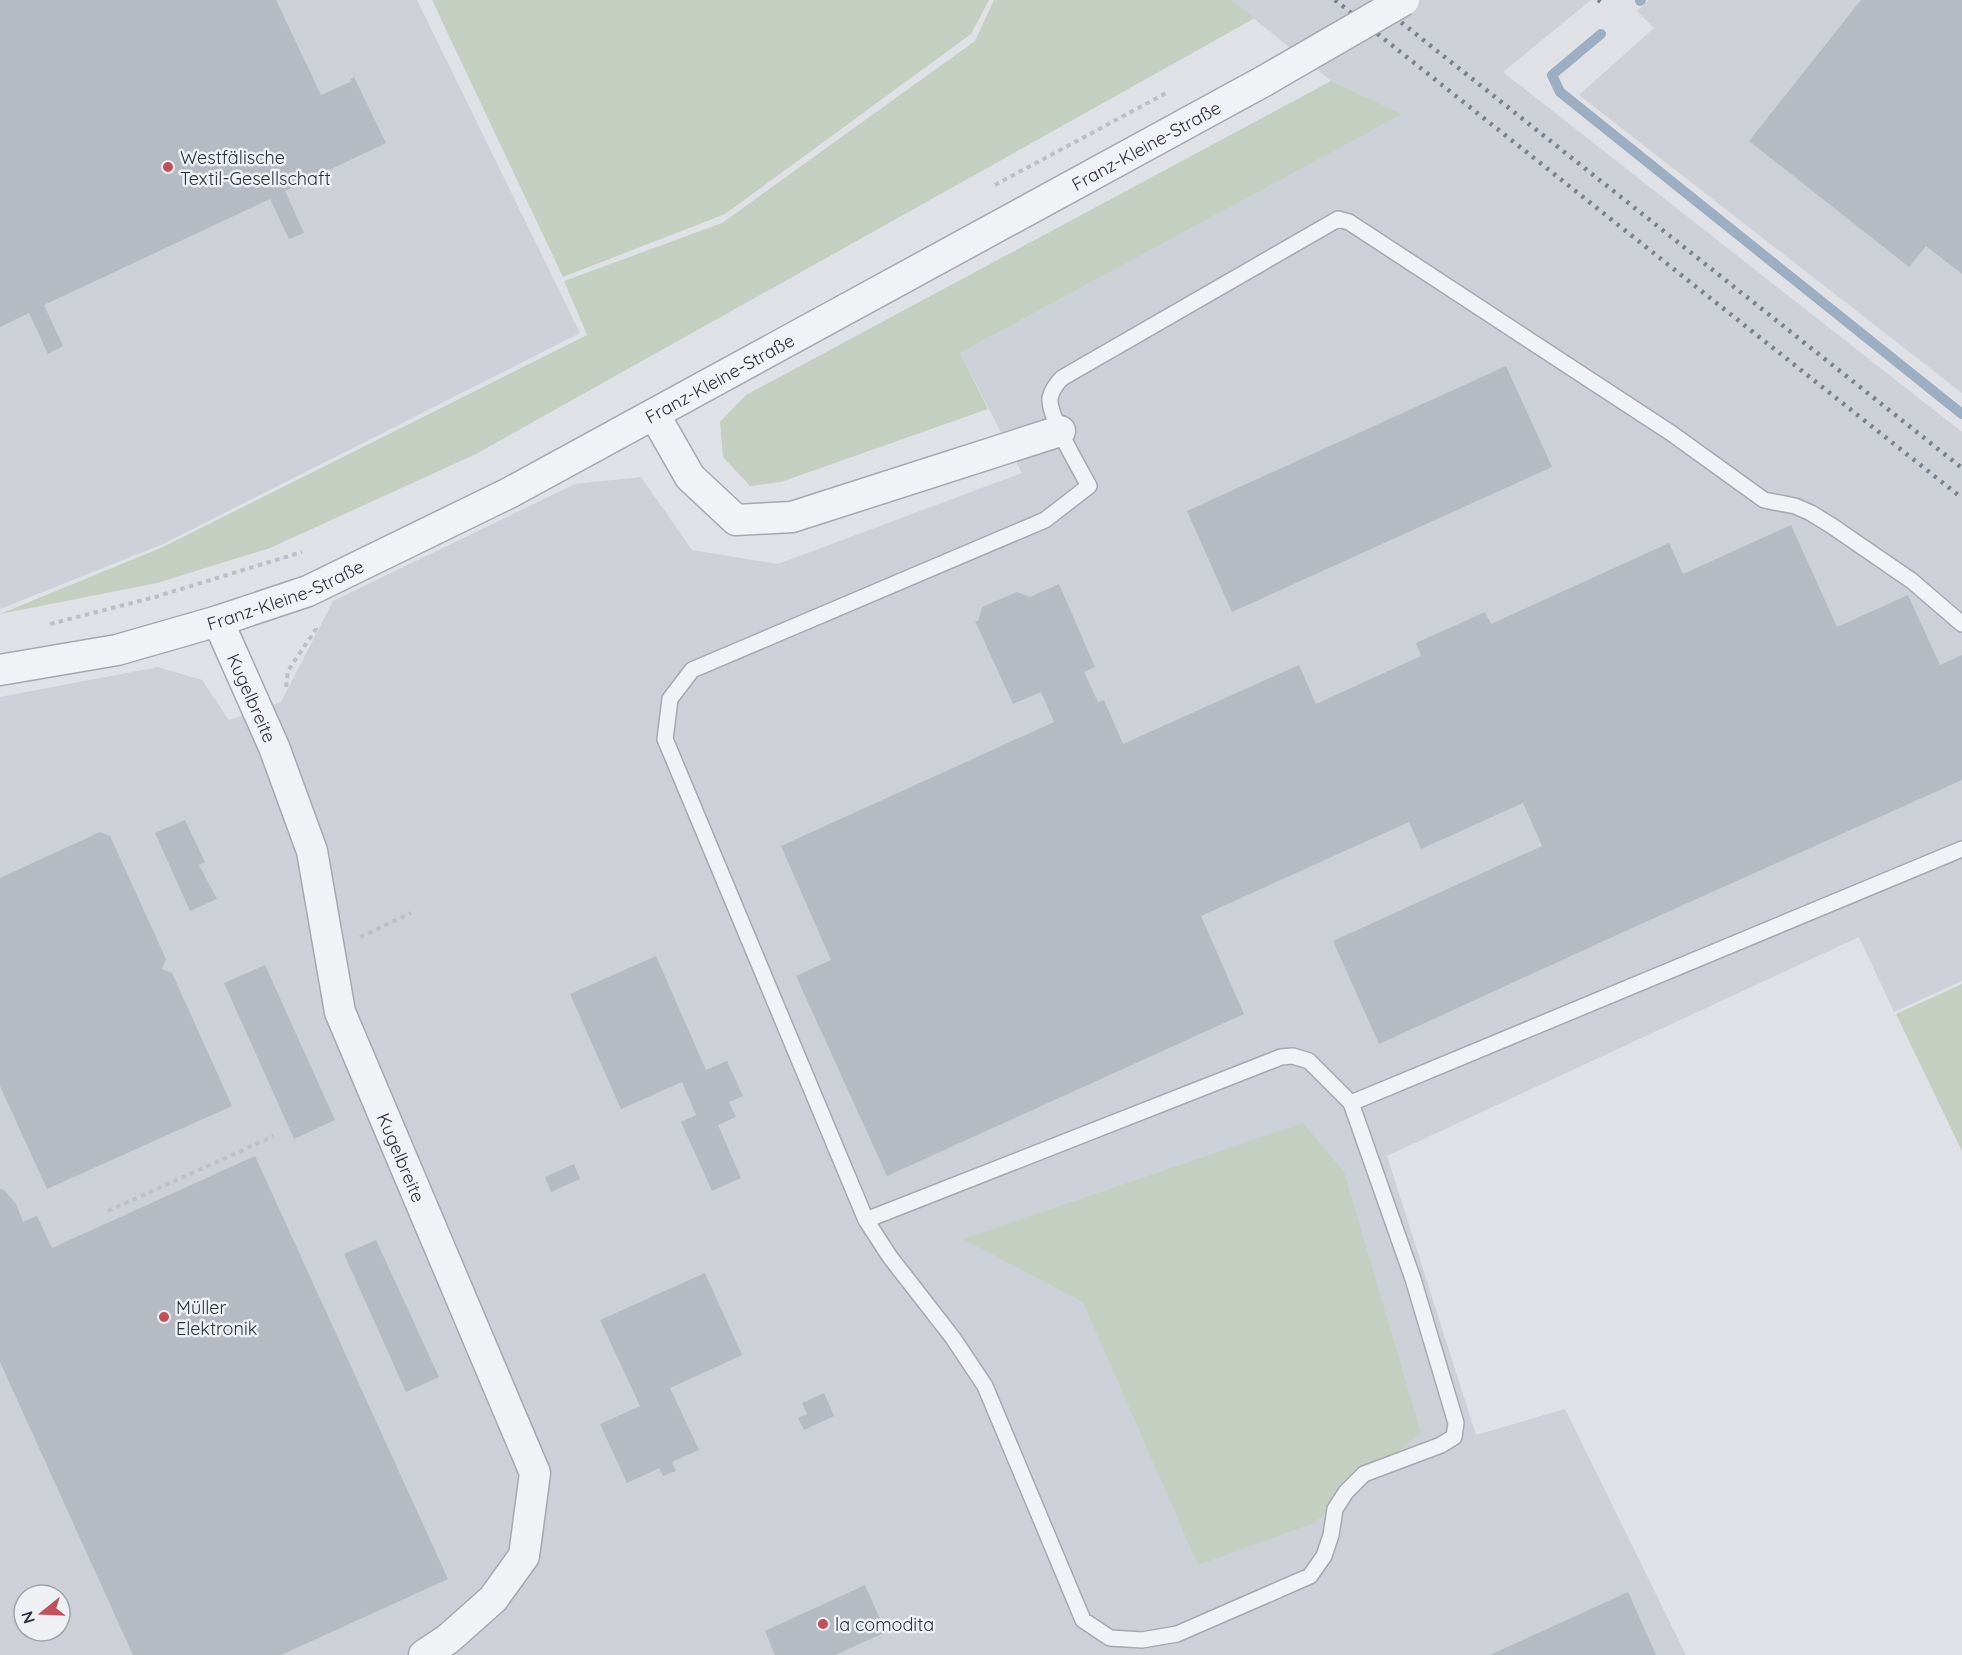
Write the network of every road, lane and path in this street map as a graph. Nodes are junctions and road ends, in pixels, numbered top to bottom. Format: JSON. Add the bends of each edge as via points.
{"nodes":[{"id":1,"x":1404,"y":0,"type":"edge"},
{"id":2,"x":654,"y":414,"type":"junction"},
{"id":3,"x":1060,"y":431,"type":"junction"},
{"id":4,"x":299,"y":554,"type":"dead end"},
{"id":5,"x":218,"y":621,"type":"junction"},
{"id":6,"x":1962,"y":624,"type":"edge"},
{"id":7,"x":44,"y":625,"type":"dead end"},
{"id":8,"x":0,"y":670,"type":"edge"},
{"id":9,"x":1962,"y":849,"type":"edge"},
{"id":10,"x":411,"y":913,"type":"dead end"},
{"id":11,"x":330,"y":951,"type":"junction"},
{"id":12,"x":1351,"y":1103,"type":"junction"},
{"id":13,"x":274,"y":1136,"type":"dead end"},
{"id":14,"x":108,"y":1211,"type":"dead end"},
{"id":15,"x":866,"y":1220,"type":"junction"},
{"id":16,"x":424,"y":1655,"type":"edge"}],
"edges":[{"from":1,"to":2,"type":"street","name":"Franz-Kleine-Straße","bridge":true,"via":[[1264,81]]},
{"from":2,"to":3,"type":"street","via":[[690,477],[736,520],[792,517]]},
{"from":2,"to":5,"type":"street","name":"Franz-Kleine-Straße","via":[[509,493],[308,591]]},
{"from":3,"to":6,"type":"lane","via":[[1050,401],[1053,387],[1062,378],[1338,219],[1349,222],[1671,432],[1764,500],[1812,513],[1912,581]]},
{"from":3,"to":15,"type":"lane","via":[[1089,486],[1045,520],[692,670],[670,699],[665,739]]},
{"from":4,"to":7,"type":"path"},
{"from":5,"to":8,"type":"street","name":"Franz-Kleine-Straße","via":[[117,650]]},
{"from":5,"to":11,"type":"street","name":"Kugelbreite","via":[[274,747],[312,851]]},
{"from":9,"to":12,"type":"lane"},
{"from":10,"to":11,"type":"path"},
{"from":11,"to":16,"type":"street","name":"Kugelbreite","via":[[340,1012],[535,1473],[524,1556],[493,1599]]},
{"from":12,"to":15,"type":"lane","via":[[1309,1061],[1281,1057]]},
{"from":12,"to":15,"type":"lane","via":[[1413,1279],[1456,1423],[1454,1437],[1442,1446],[1364,1474],[1346,1491],[1335,1509],[1324,1556],[1310,1576],[1178,1634],[1142,1640],[1110,1638],[1083,1620],[985,1386]]},
{"from":13,"to":14,"type":"path"}]}
